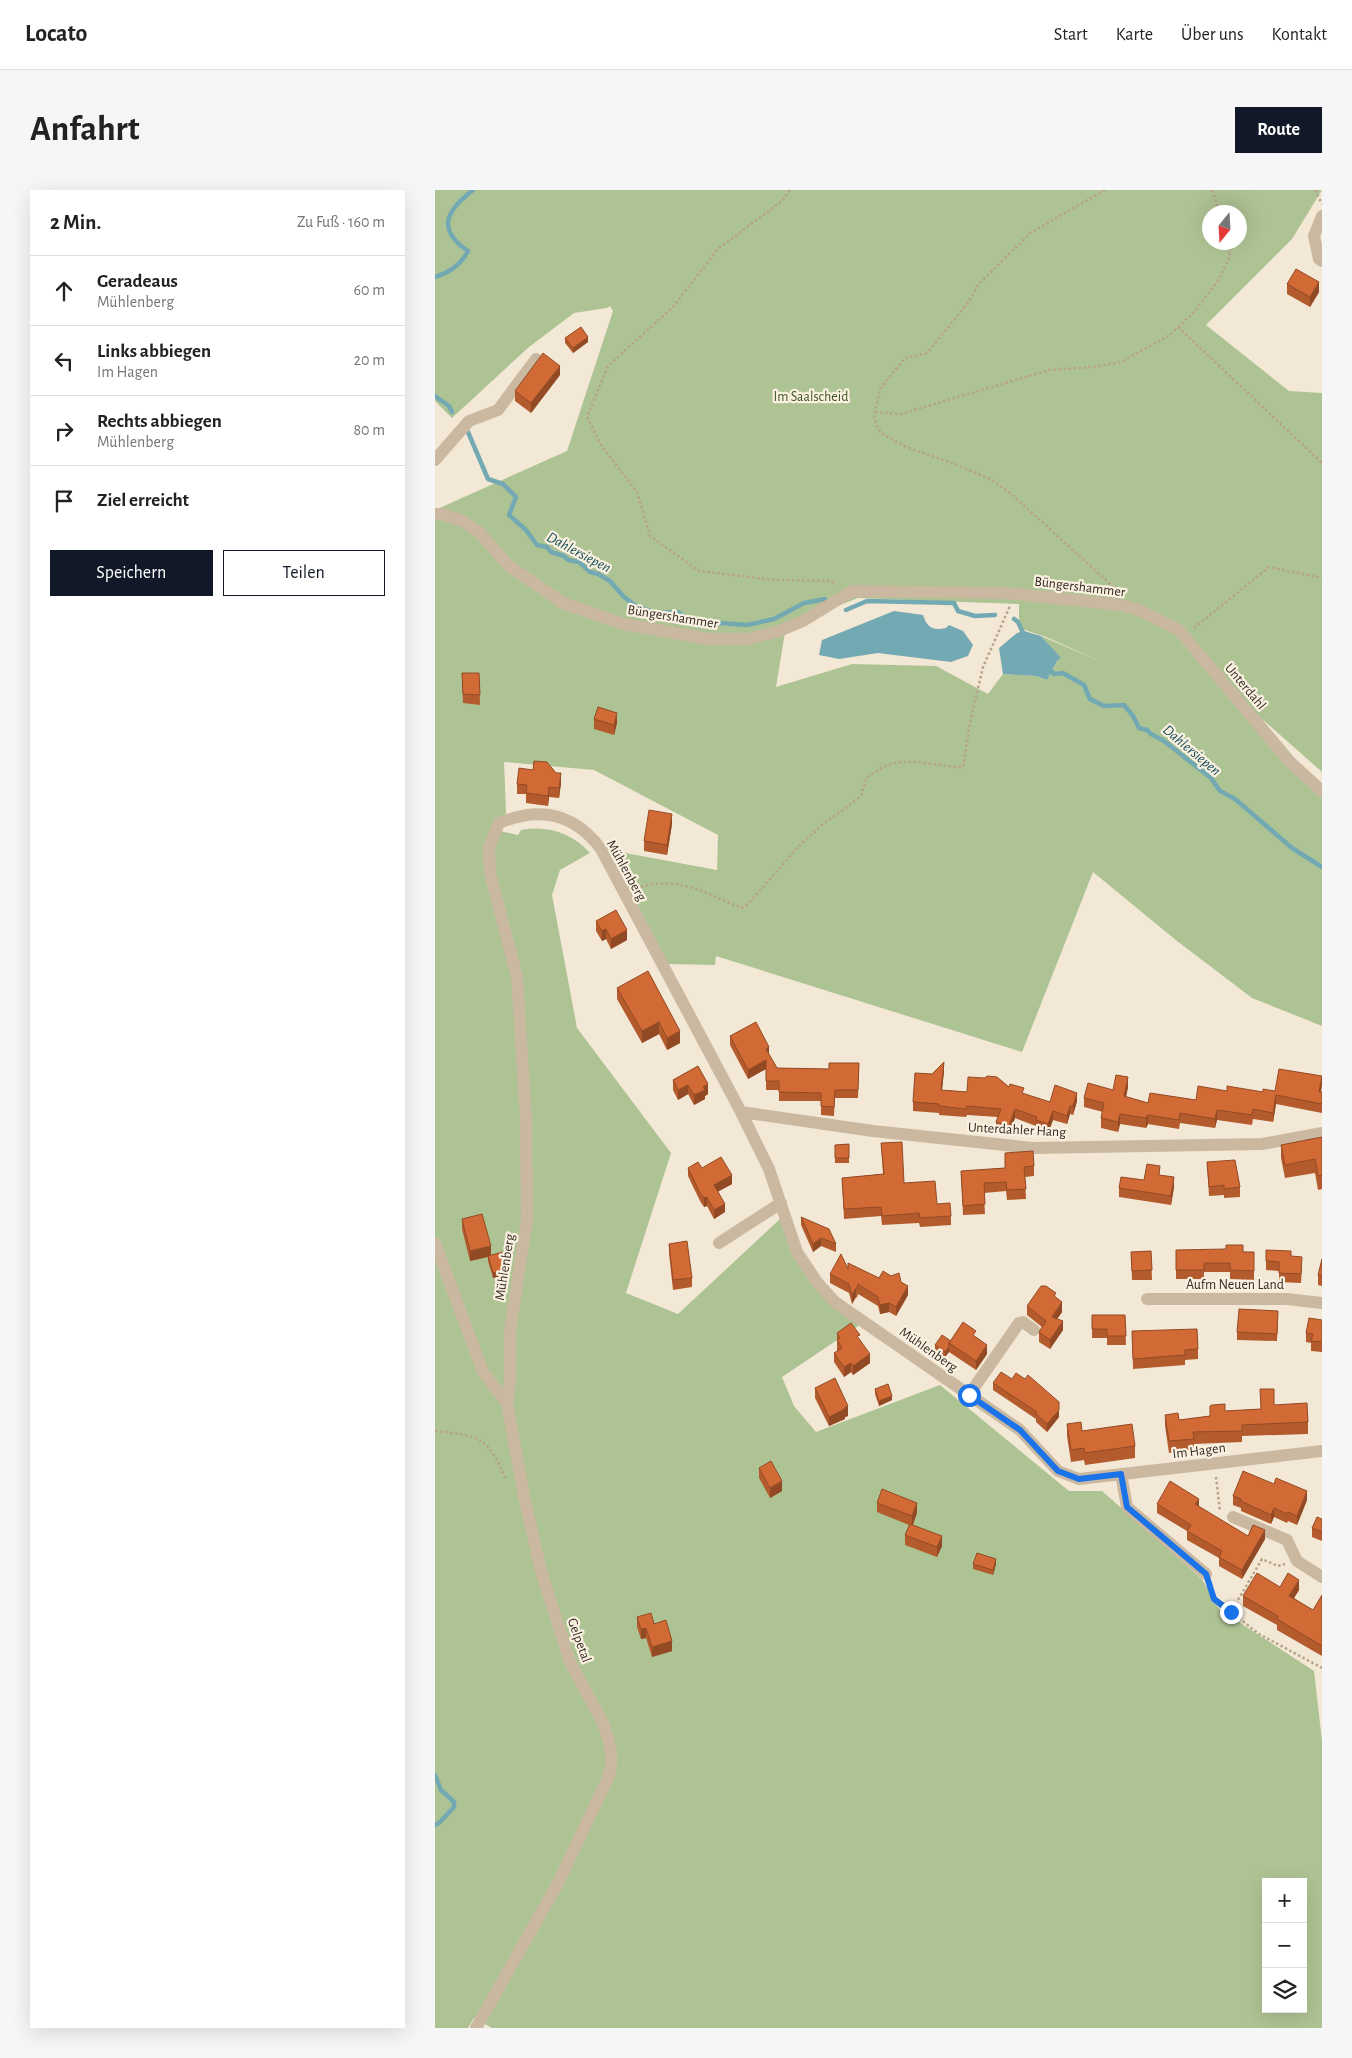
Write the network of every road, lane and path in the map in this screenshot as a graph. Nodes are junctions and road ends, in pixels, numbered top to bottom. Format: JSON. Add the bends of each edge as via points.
{"nodes":[{"id":1,"x":790,"y":190,"type":"edge"},
{"id":2,"x":1105,"y":190,"type":"edge"},
{"id":3,"x":1212,"y":190,"type":"edge"},
{"id":4,"x":1315,"y":190,"type":"edge"},
{"id":5,"x":1322,"y":204,"type":"edge"},
{"id":6,"x":1217,"y":205,"type":"edge"},
{"id":7,"x":1322,"y":216,"type":"edge"},
{"id":8,"x":1230,"y":250,"type":"edge"},
{"id":9,"x":1322,"y":261,"type":"edge"},
{"id":10,"x":1179,"y":327,"type":"junction"},
{"id":11,"x":536,"y":359,"type":"edge"},
{"id":12,"x":875,"y":412,"type":"junction"},
{"id":13,"x":435,"y":460,"type":"edge"},
{"id":14,"x":1322,"y":463,"type":"edge"},
{"id":15,"x":435,"y":514,"type":"edge"},
{"id":16,"x":1322,"y":578,"type":"edge"},
{"id":17,"x":852,"y":591,"type":"junction"},
{"id":18,"x":1139,"y":610,"type":"junction"},
{"id":19,"x":1006,"y":616,"type":"dead end"},
{"id":20,"x":1184,"y":636,"type":"junction"},
{"id":21,"x":1322,"y":791,"type":"edge"},
{"id":22,"x":626,"y":899,"type":"junction"},
{"id":23,"x":741,"y":1112,"type":"junction"},
{"id":24,"x":1322,"y":1133,"type":"edge"},
{"id":25,"x":781,"y":1203,"type":"junction"},
{"id":26,"x":435,"y":1243,"type":"edge"},
{"id":27,"x":719,"y":1243,"type":"dead end"},
{"id":28,"x":1147,"y":1299,"type":"dead end"},
{"id":29,"x":1322,"y":1303,"type":"edge"},
{"id":30,"x":1034,"y":1330,"type":"dead end"},
{"id":31,"x":969,"y":1395,"type":"junction"},
{"id":32,"x":507,"y":1403,"type":"junction"},
{"id":33,"x":435,"y":1431,"type":"edge"},
{"id":34,"x":1322,"y":1451,"type":"edge"},
{"id":35,"x":1215,"y":1463,"type":"junction"},
{"id":36,"x":1121,"y":1474,"type":"junction"},
{"id":37,"x":1079,"y":1479,"type":"joint"},
{"id":38,"x":523,"y":1496,"type":"junction"},
{"id":39,"x":1233,"y":1517,"type":"joint"},
{"id":40,"x":1297,"y":1561,"type":"junction"},
{"id":41,"x":1206,"y":1574,"type":"joint"},
{"id":42,"x":1322,"y":1578,"type":"edge"},
{"id":43,"x":1231,"y":1612,"type":"junction"},
{"id":44,"x":1322,"y":1668,"type":"edge"},
{"id":45,"x":476,"y":2028,"type":"edge"}],
"edges":[{"from":1,"to":17,"type":"path","via":[[782,201],[718,248],[673,307],[608,366],[587,417],[601,445],[637,492],[649,536],[699,571],[775,580],[829,581]]},
{"from":2,"to":12,"type":"path","via":[[1030,233],[978,285],[968,303],[927,353],[905,358],[880,389]]},
{"from":3,"to":6,"type":"path"},
{"from":4,"to":5,"type":"path"},
{"from":7,"to":9,"type":"street","via":[[1314,236]]},
{"from":8,"to":10,"type":"path","via":[[1218,281]]},
{"from":10,"to":12,"type":"path","via":[[1121,362],[1049,370],[901,414]]},
{"from":10,"to":14,"type":"path"},
{"from":11,"to":13,"type":"street","via":[[498,410],[469,421]]},
{"from":12,"to":18,"type":"path","via":[[876,425],[881,432],[913,450],[990,479],[1009,492]]},
{"from":15,"to":17,"type":"street","name":"Büngershammer","via":[[461,520],[479,532],[509,566],[563,603],[623,624],[663,632],[709,639],[747,639],[803,621]]},
{"from":16,"to":20,"type":"path","via":[[1269,567]]},
{"from":17,"to":18,"type":"street","name":"Büngershammer","via":[[1006,592]]},
{"from":18,"to":20,"type":"street","name":"Unterdahl","via":[[1179,630]]},
{"from":19,"to":22,"type":"path","via":[[983,667],[963,767],[918,762],[891,764],[867,777],[861,796],[824,822],[743,908],[685,885],[665,883],[641,886]]},
{"from":20,"to":21,"type":"street","name":"Unterdahl","via":[[1289,761]]},
{"from":22,"to":23,"type":"street","name":"Mühlenberg"},
{"from":22,"to":32,"type":"street","name":"Mühlenberg","via":[[601,849],[590,835],[564,818],[533,814],[513,817],[499,823],[494,832],[489,847],[490,873],[517,977],[526,1118],[527,1219],[510,1331]]},
{"from":23,"to":24,"type":"street","name":"Unterdahler Hang","via":[[873,1132],[1033,1148],[1262,1144]]},
{"from":23,"to":25,"type":"street","name":"Mühlenberg","via":[[769,1169]]},
{"from":25,"to":27,"type":"street"},
{"from":25,"to":31,"type":"street","name":"Mühlenberg","via":[[797,1252],[835,1302]]},
{"from":26,"to":32,"type":"street","name":"Gelpetal","via":[[483,1372]]},
{"from":28,"to":29,"type":"street","name":"Aufm Neuen Land","via":[[1287,1299]]},
{"from":30,"to":31,"type":"street","via":[[1023,1322],[1019,1323]]},
{"from":31,"to":37,"type":"street","name":"Mühlenberg","via":[[1020,1430],[1058,1471]]},
{"from":32,"to":38,"type":"street","name":"Gelpetal"},
{"from":33,"to":38,"type":"path","via":[[468,1434],[482,1440],[497,1459],[509,1486]]},
{"from":34,"to":35,"type":"street","name":"Im Hagen"},
{"from":35,"to":36,"type":"street","name":"Im Hagen"},
{"from":35,"to":39,"type":"path","via":[[1221,1512]]},
{"from":36,"to":37,"type":"street","name":"Im Hagen"},
{"from":36,"to":41,"type":"street","via":[[1127,1507]]},
{"from":38,"to":45,"type":"street","name":"Gelpetal","via":[[563,1643],[603,1723],[611,1752],[611,1766],[558,1883]]},
{"from":39,"to":40,"type":"street","via":[[1287,1540]]},
{"from":40,"to":42,"type":"street"},
{"from":40,"to":43,"type":"path","via":[[1278,1566],[1261,1559]]},
{"from":41,"to":43,"type":"path","via":[[1214,1599]]},
{"from":43,"to":44,"type":"path","via":[[1259,1634]]}]}
